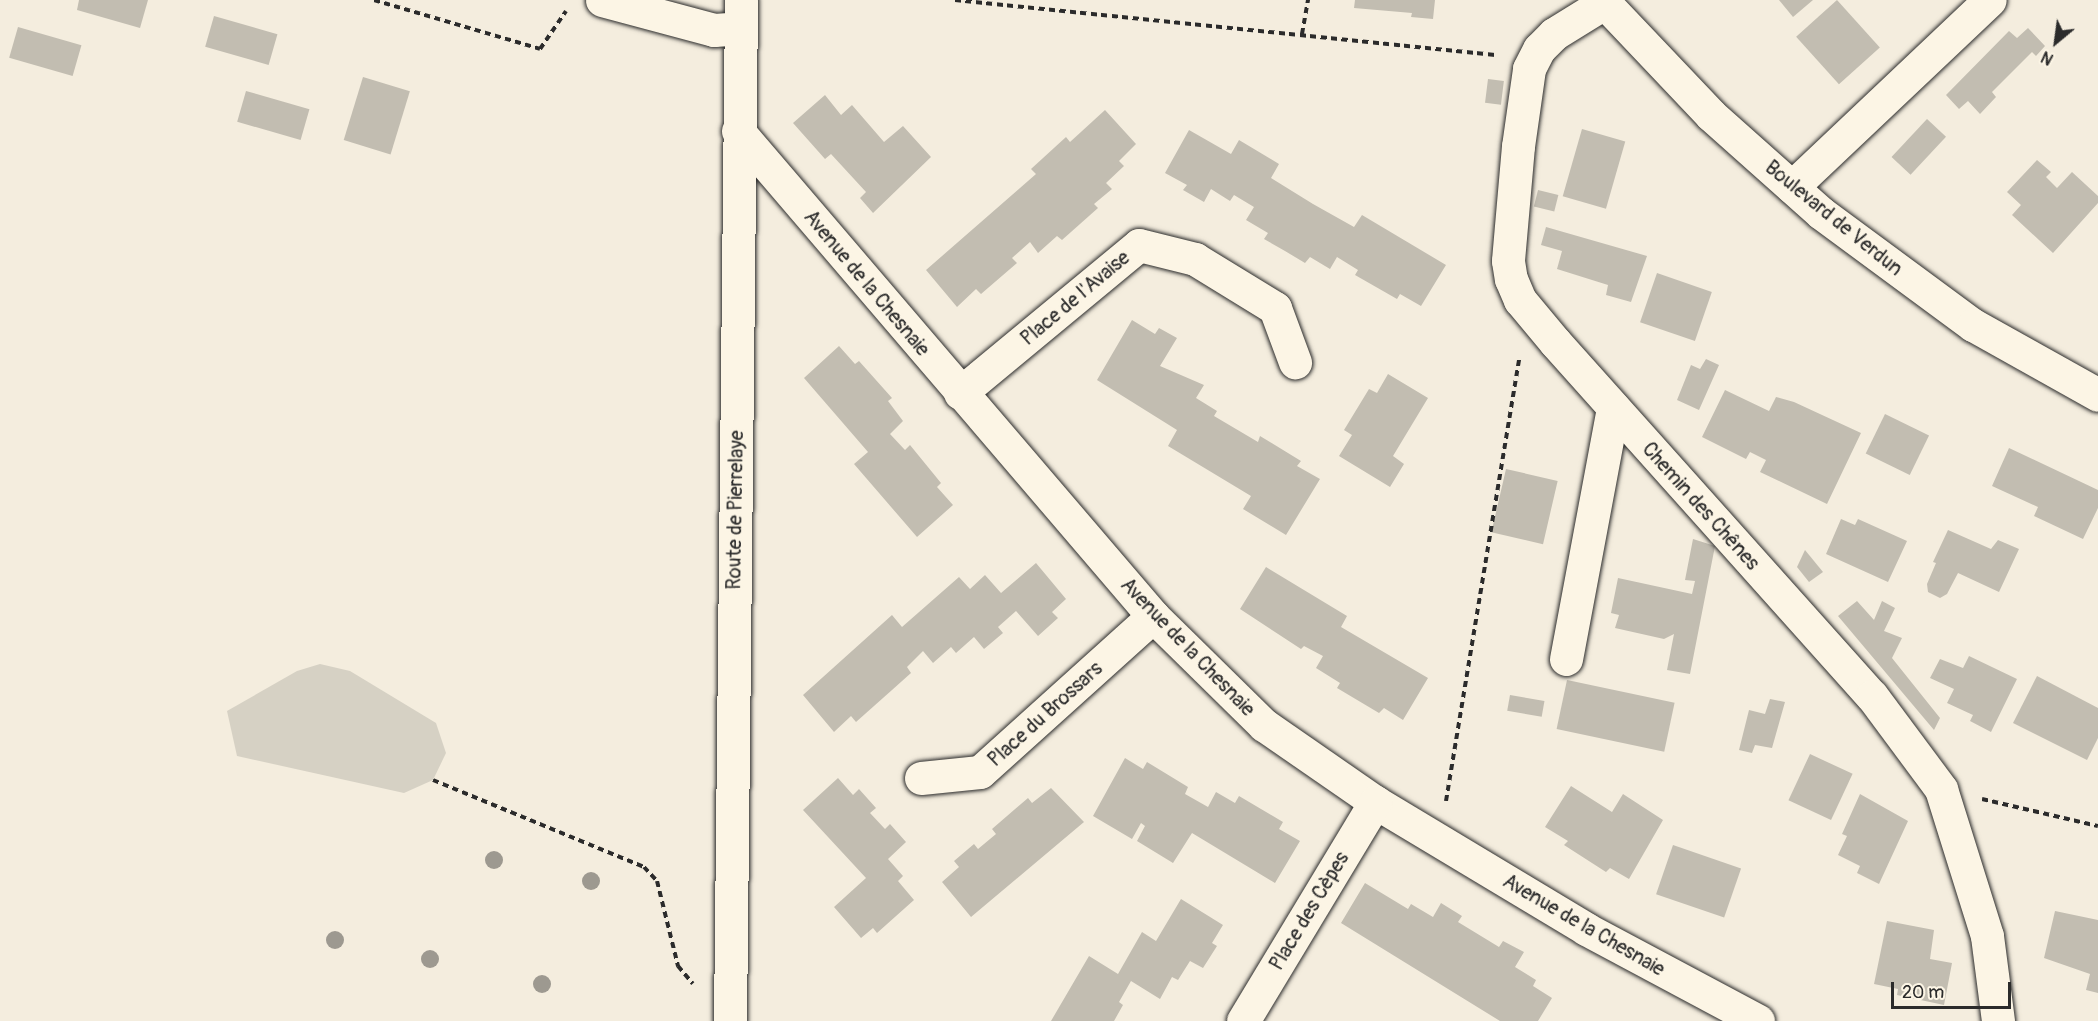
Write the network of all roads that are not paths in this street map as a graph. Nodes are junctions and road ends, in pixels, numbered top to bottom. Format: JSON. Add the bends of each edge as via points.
{"nodes":[{"id":1,"x":602,"y":0,"type":"edge"},
{"id":2,"x":1990,"y":0,"type":"edge"},
{"id":3,"x":1603,"y":2,"type":"edge"},
{"id":4,"x":740,"y":14,"type":"edge"},
{"id":5,"x":738,"y":130,"type":"junction"},
{"id":6,"x":1792,"y":187,"type":"junction"},
{"id":7,"x":1295,"y":362,"type":"dead end"},
{"id":8,"x":960,"y":393,"type":"junction"},
{"id":9,"x":2098,"y":395,"type":"edge"},
{"id":10,"x":1613,"y":407,"type":"junction"},
{"id":11,"x":1153,"y":616,"type":"junction"},
{"id":12,"x":1566,"y":659,"type":"dead end"},
{"id":13,"x":921,"y":778,"type":"dead end"},
{"id":14,"x":1375,"y":802,"type":"junction"},
{"id":15,"x":730,"y":1010,"type":"edge"},
{"id":16,"x":1243,"y":1021,"type":"edge"},
{"id":17,"x":1758,"y":1021,"type":"edge"},
{"id":18,"x":1998,"y":1021,"type":"edge"}],
"edges":[{"from":1,"to":4,"type":"street","via":[[714,30]]},
{"from":2,"to":6,"type":"street"},
{"from":3,"to":6,"type":"street","name":"Boulevard de Verdun","via":[[1711,115]]},
{"from":3,"to":10,"type":"street","name":"Chemin des Chênes","via":[[1554,34],[1534,59],[1518,146],[1508,261],[1511,279],[1527,309]]},
{"from":4,"to":5,"type":"street","name":"Route de Pierrelaye"},
{"from":5,"to":8,"type":"street","name":"Avenue de la Chesnaie"},
{"from":5,"to":15,"type":"street","name":"Route de Pierrelaye"},
{"from":6,"to":9,"type":"street","name":"Boulevard de Verdun","via":[[1821,213],[1973,325]]},
{"from":7,"to":8,"type":"street","name":"Place de l'Avaise","via":[[1275,308],[1195,259],[1139,245]]},
{"from":8,"to":11,"type":"street","name":"Avenue de la Chesnaie"},
{"from":10,"to":12,"type":"street"},
{"from":10,"to":18,"type":"street","name":"Chemin des Chênes","via":[[1872,696],[1941,789],[1987,936]]},
{"from":11,"to":13,"type":"street","name":"Place du Brossars","via":[[980,772]]},
{"from":11,"to":14,"type":"street","name":"Avenue de la Chesnaie","via":[[1264,725]]},
{"from":14,"to":16,"type":"street","name":"Place des Cèpes"},
{"from":14,"to":17,"type":"street","name":"Avenue de la Chesnaie","via":[[1586,930]]}]}
